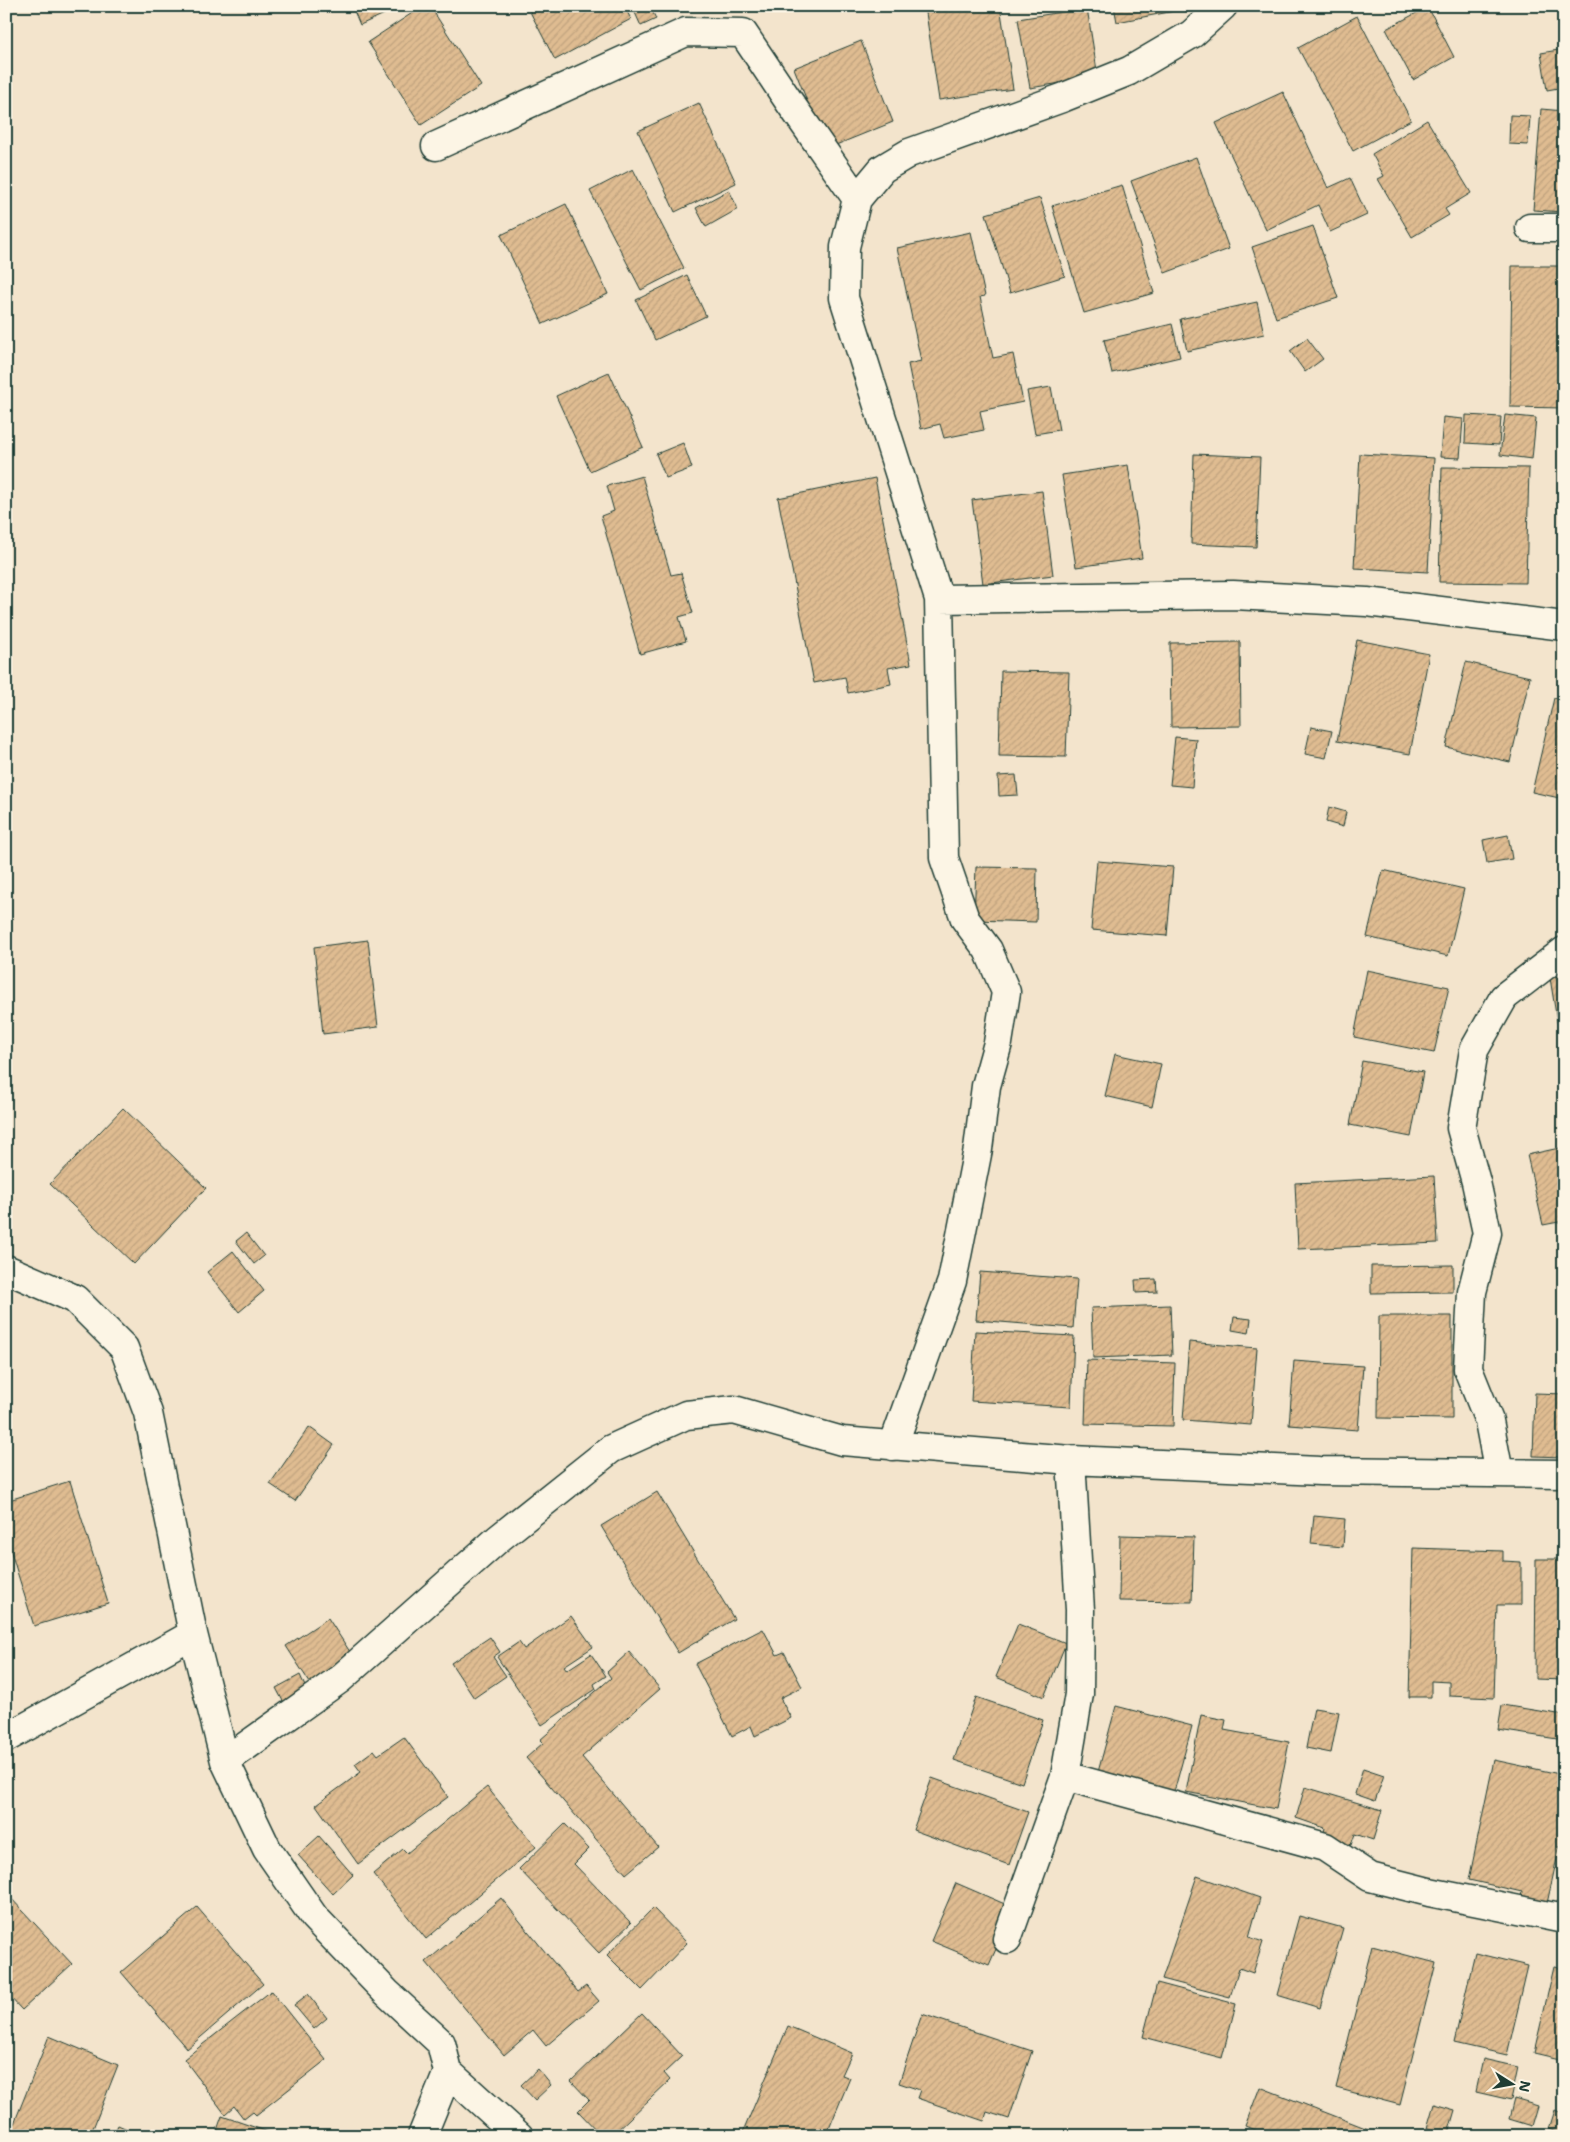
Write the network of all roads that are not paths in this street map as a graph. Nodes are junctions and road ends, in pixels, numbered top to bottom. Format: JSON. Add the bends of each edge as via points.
{"nodes":[{"id":1,"x":1223,"y":6,"type":"edge"},
{"id":2,"x":436,"y":146,"type":"dead end"},
{"id":3,"x":857,"y":198,"type":"junction"},
{"id":4,"x":1530,"y":228,"type":"dead end"},
{"id":5,"x":1564,"y":228,"type":"edge"},
{"id":6,"x":939,"y":599,"type":"junction"},
{"id":7,"x":1564,"y":626,"type":"edge"},
{"id":8,"x":1564,"y":952,"type":"edge"},
{"id":9,"x":6,"y":1269,"type":"edge"},
{"id":10,"x":893,"y":1446,"type":"junction"},
{"id":11,"x":1071,"y":1460,"type":"junction"},
{"id":12,"x":1499,"y":1473,"type":"junction"},
{"id":13,"x":1564,"y":1474,"type":"edge"},
{"id":14,"x":193,"y":1634,"type":"junction"},
{"id":15,"x":6,"y":1738,"type":"edge"},
{"id":16,"x":225,"y":1761,"type":"junction"},
{"id":17,"x":1065,"y":1776,"type":"junction"},
{"id":18,"x":1564,"y":1919,"type":"edge"},
{"id":19,"x":1007,"y":1939,"type":"dead end"},
{"id":20,"x":448,"y":2072,"type":"junction"},
{"id":21,"x":422,"y":2136,"type":"edge"},
{"id":22,"x":519,"y":2136,"type":"edge"}],
"edges":[{"from":1,"to":3,"type":"street","via":[[1192,34],[1129,71],[909,153],[882,169]]},
{"from":2,"to":3,"type":"street","via":[[686,32],[743,33]]},
{"from":3,"to":6,"type":"street","via":[[845,247],[844,298]]},
{"from":4,"to":5,"type":"street"},
{"from":6,"to":7,"type":"street","via":[[1232,595],[1367,602]]},
{"from":6,"to":10,"type":"street","via":[[944,858],[965,919],[988,950],[1006,992],[952,1281]]},
{"from":8,"to":12,"type":"street","via":[[1504,997],[1474,1050],[1460,1128],[1487,1233],[1472,1292],[1468,1369],[1488,1421]]},
{"from":9,"to":14,"type":"street","via":[[75,1299],[124,1348],[148,1413]]},
{"from":10,"to":11,"type":"street"},
{"from":10,"to":16,"type":"street","via":[[842,1442],[734,1410],[686,1415],[611,1449],[498,1538],[340,1679]]},
{"from":11,"to":12,"type":"street","via":[[1320,1471]]},
{"from":11,"to":17,"type":"street","via":[[1080,1610],[1078,1694]]},
{"from":12,"to":13,"type":"street"},
{"from":14,"to":15,"type":"street"},
{"from":14,"to":16,"type":"street"},
{"from":16,"to":20,"type":"street","via":[[267,1850],[314,1918],[441,2043]]},
{"from":17,"to":18,"type":"street","via":[[1325,1847],[1370,1877]]},
{"from":17,"to":19,"type":"street"},
{"from":20,"to":21,"type":"street"},
{"from":20,"to":22,"type":"street"}]}
